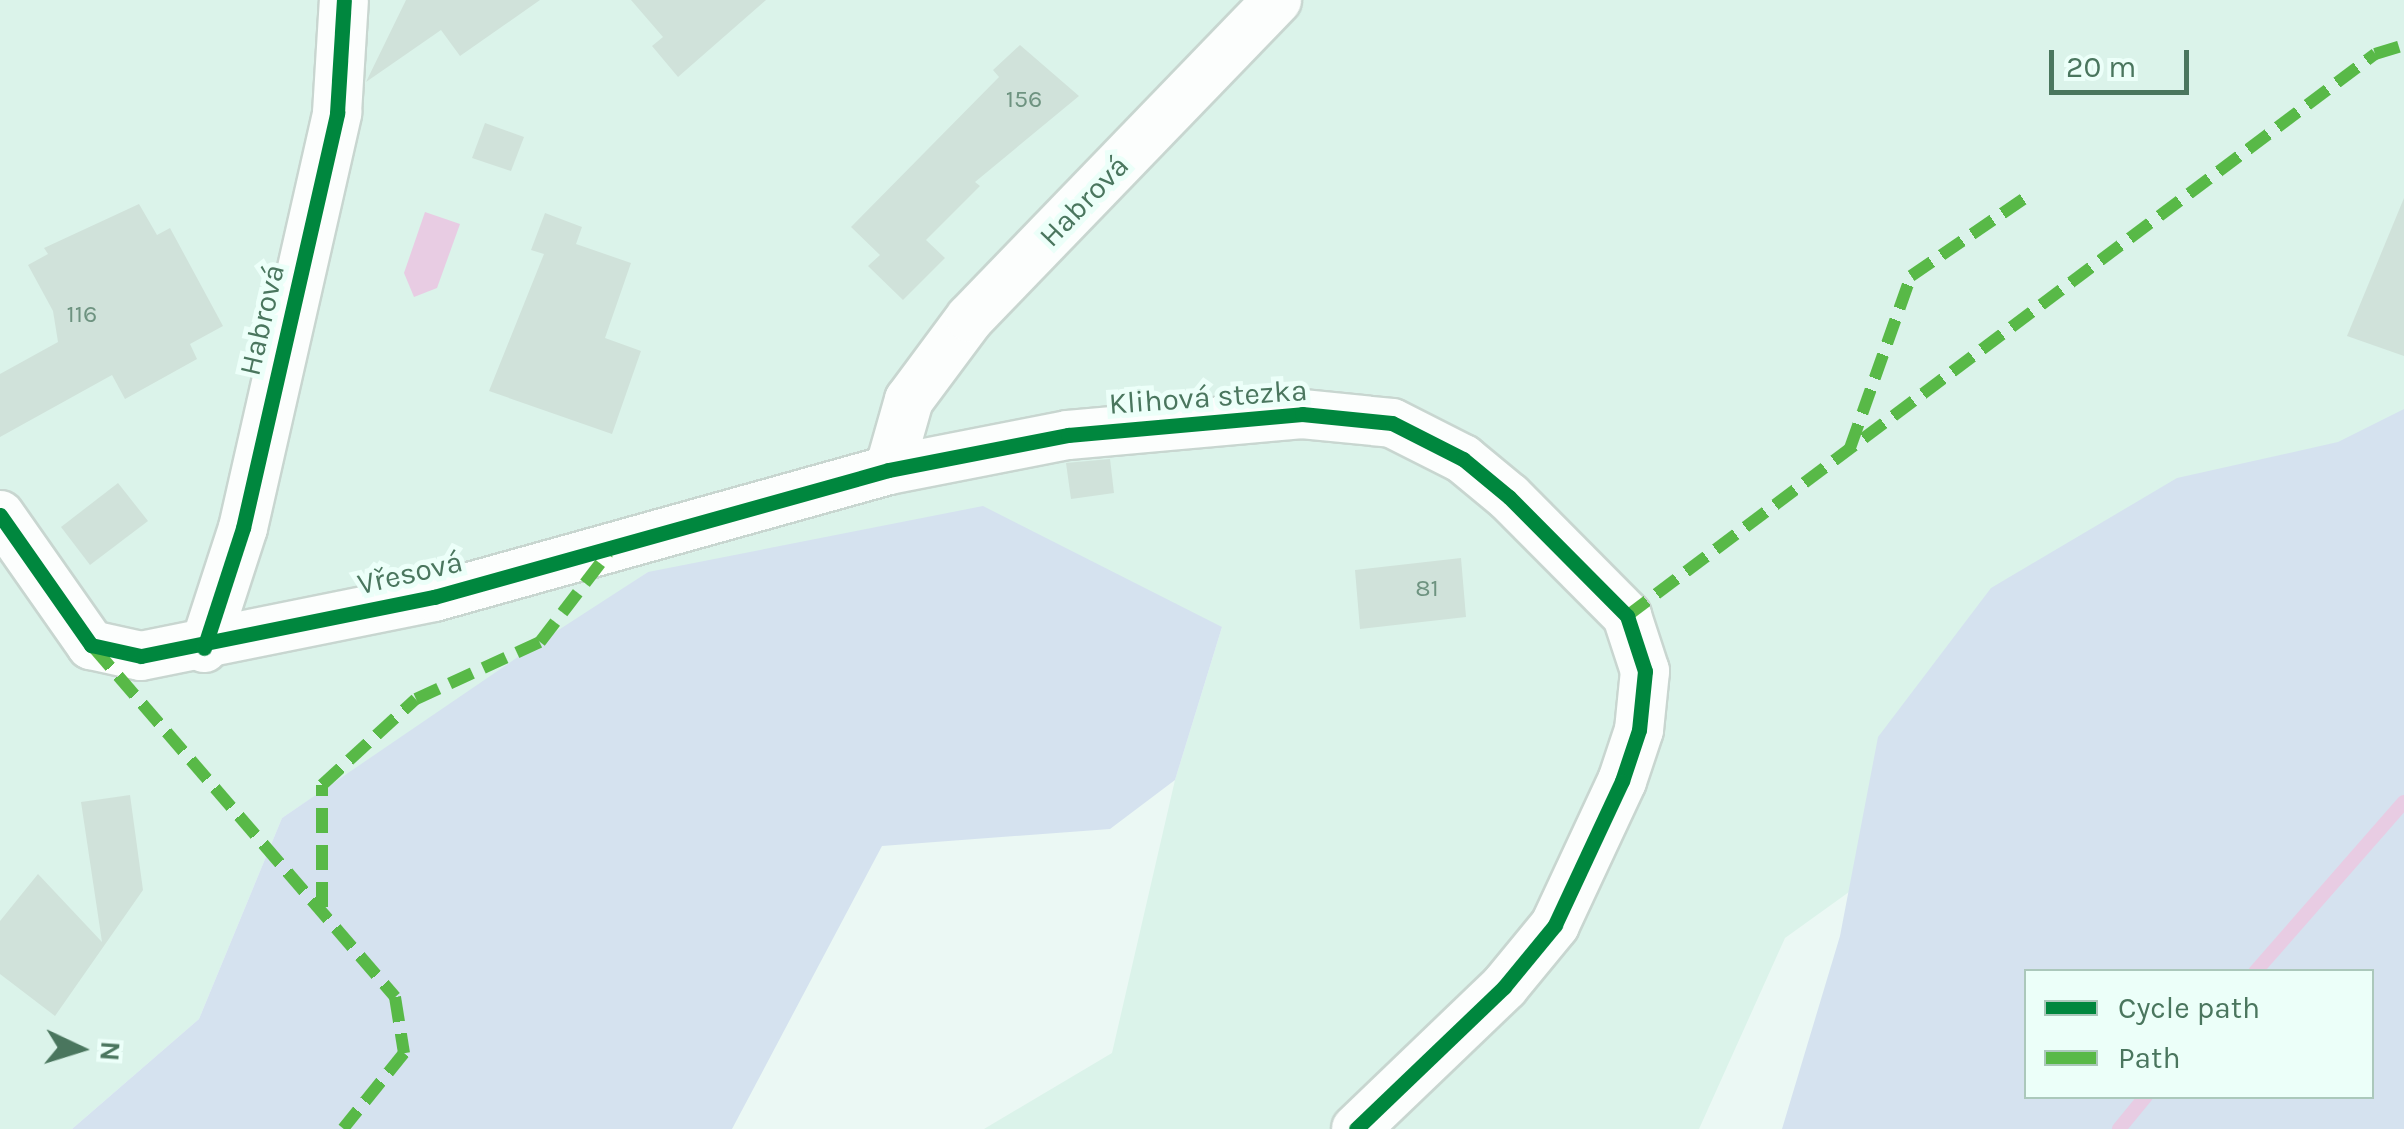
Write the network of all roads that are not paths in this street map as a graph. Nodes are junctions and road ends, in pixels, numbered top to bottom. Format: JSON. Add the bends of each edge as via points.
{"nodes":[{"id":1,"x":344,"y":0,"type":"edge"},
{"id":2,"x":1277,"y":0,"type":"edge"},
{"id":3,"x":889,"y":470,"type":"junction"},
{"id":4,"x":0,"y":515,"type":"edge"},
{"id":5,"x":204,"y":648,"type":"junction"},
{"id":6,"x":1356,"y":1129,"type":"edge"}],
"edges":[{"from":1,"to":5,"type":"street","name":"Habrová","via":[[337,112],[243,528]]},
{"from":2,"to":3,"type":"street","name":"Habrová","via":[[970,318],[909,400]]},
{"from":3,"to":5,"type":"street","name":"Vřesová","via":[[608,554]]},
{"from":3,"to":6,"type":"street","name":"Klihová stezka","via":[[1068,434],[1302,414],[1392,423],[1463,459],[1627,616],[1645,670],[1639,730],[1600,838],[1554,925],[1504,987]]},
{"from":4,"to":5,"type":"street","name":"Vřesová","via":[[91,645],[141,656]]}]}
